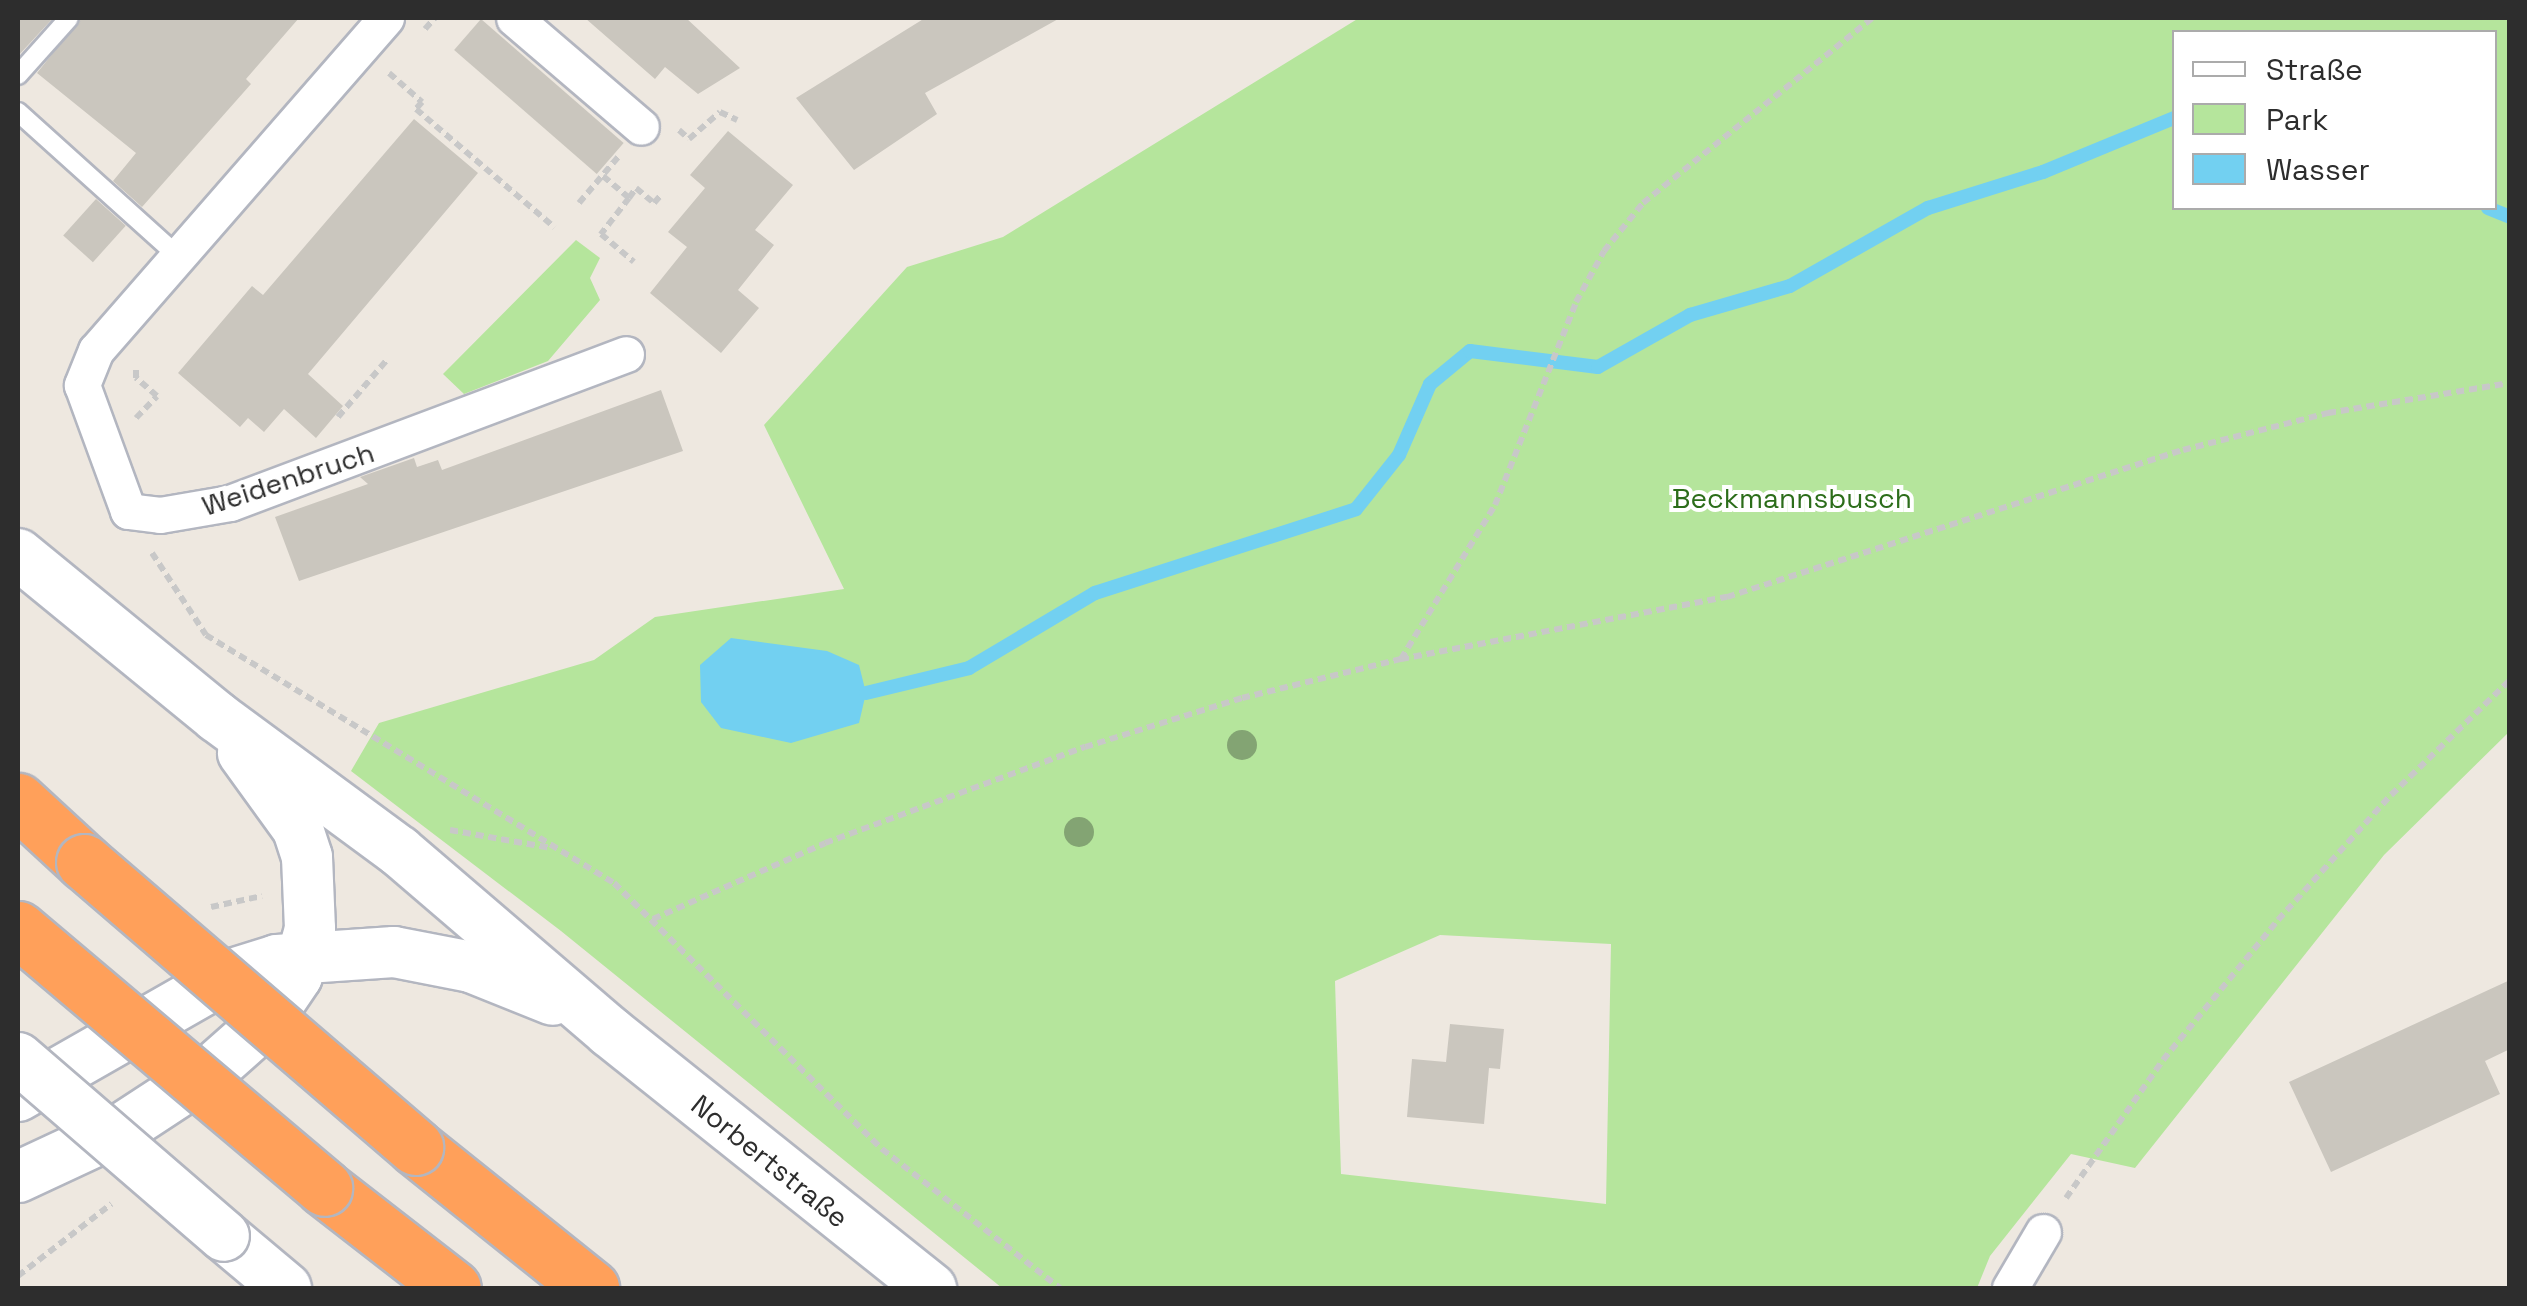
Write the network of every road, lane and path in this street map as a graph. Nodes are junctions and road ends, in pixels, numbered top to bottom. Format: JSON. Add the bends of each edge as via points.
{"nodes":[{"id":1,"x":69,"y":18,"type":"edge"},
{"id":2,"x":386,"y":18,"type":"edge"},
{"id":3,"x":514,"y":18,"type":"edge"},
{"id":4,"x":1872,"y":18,"type":"edge"},
{"id":5,"x":388,"y":72,"type":"dead end"},
{"id":6,"x":18,"y":75,"type":"edge"},
{"id":7,"x":18,"y":112,"type":"edge"},
{"id":8,"x":737,"y":120,"type":"dead end"},
{"id":9,"x":654,"y":124,"type":"joint"},
{"id":10,"x":661,"y":195,"type":"dead end"},
{"id":11,"x":629,"y":198,"type":"junction"},
{"id":12,"x":579,"y":202,"type":"dead end"},
{"id":13,"x":554,"y":227,"type":"dead end"},
{"id":14,"x":178,"y":256,"type":"junction"},
{"id":15,"x":634,"y":262,"type":"dead end"},
{"id":16,"x":626,"y":354,"type":"dead end"},
{"id":17,"x":386,"y":361,"type":"dead end"},
{"id":18,"x":2510,"y":382,"type":"edge"},
{"id":19,"x":350,"y":404,"type":"dead end"},
{"id":20,"x":128,"y":511,"type":"junction"},
{"id":21,"x":18,"y":554,"type":"edge"},
{"id":22,"x":1401,"y":659,"type":"junction"},
{"id":23,"x":2510,"y":680,"type":"edge"},
{"id":24,"x":217,"y":716,"type":"junction"},
{"id":25,"x":18,"y":802,"type":"edge"},
{"id":26,"x":434,"y":828,"type":"dead end"},
{"id":27,"x":557,"y":849,"type":"junction"},
{"id":28,"x":653,"y":919,"type":"junction"},
{"id":29,"x":18,"y":929,"type":"edge"},
{"id":30,"x":305,"y":956,"type":"junction"},
{"id":31,"x":610,"y":1032,"type":"junction"},
{"id":32,"x":18,"y":1058,"type":"edge"},
{"id":33,"x":18,"y":1096,"type":"edge"},
{"id":34,"x":18,"y":1176,"type":"edge"},
{"id":35,"x":2043,"y":1232,"type":"joint"},
{"id":36,"x":286,"y":1288,"type":"edge"},
{"id":37,"x":453,"y":1288,"type":"edge"},
{"id":38,"x":591,"y":1288,"type":"edge"},
{"id":39,"x":931,"y":1288,"type":"edge"},
{"id":40,"x":1060,"y":1288,"type":"edge"},
{"id":41,"x":2010,"y":1288,"type":"edge"}],
"edges":[{"from":1,"to":6,"type":"lane"},
{"from":2,"to":14,"type":"street"},
{"from":3,"to":9,"type":"street"},
{"from":4,"to":22,"type":"path","via":[[1643,203],[1604,251],[1560,339],[1495,505]]},
{"from":5,"to":13,"type":"path","via":[[422,102],[416,109]]},
{"from":7,"to":14,"type":"lane"},
{"from":8,"to":9,"type":"path","via":[[720,112],[690,139]]},
{"from":10,"to":11,"type":"path","via":[[654,203],[636,188]]},
{"from":11,"to":12,"type":"path","via":[[605,174]]},
{"from":11,"to":15,"type":"path","via":[[601,234]]},
{"from":14,"to":20,"type":"street","via":[[96,350],[82,385]]},
{"from":16,"to":20,"type":"street","name":"Weidenbruch","via":[[230,503],[160,516]]},
{"from":17,"to":19,"type":"path"},
{"from":18,"to":22,"type":"path","via":[[2328,414],[2183,450],[1727,597]]},
{"from":20,"to":27,"type":"path","via":[[206,635]]},
{"from":21,"to":24,"type":"main road"},
{"from":22,"to":28,"type":"path","via":[[1242,698],[1085,747],[825,843]]},
{"from":23,"to":35,"type":"path","via":[[2391,795],[2278,920],[2163,1060]]},
{"from":24,"to":30,"type":"main road","via":[[298,829],[310,888]]},
{"from":24,"to":31,"type":"main road","via":[[399,851]]},
{"from":25,"to":38,"type":"highway","bridge":true,"via":[[415,1147]]},
{"from":26,"to":27,"type":"path"},
{"from":27,"to":28,"type":"path","via":[[614,883]]},
{"from":28,"to":40,"type":"path","via":[[882,1148]]},
{"from":29,"to":37,"type":"highway","bridge":true},
{"from":30,"to":31,"type":"main road","via":[[394,952],[471,967]]},
{"from":30,"to":33,"type":"main road","via":[[232,974]]},
{"from":30,"to":34,"type":"main road","via":[[266,1022],[213,1069],[123,1128]]},
{"from":31,"to":39,"type":"main road","name":"Norbertstraße"},
{"from":32,"to":36,"type":"main road","bridge":true},
{"from":35,"to":41,"type":"street"}]}
